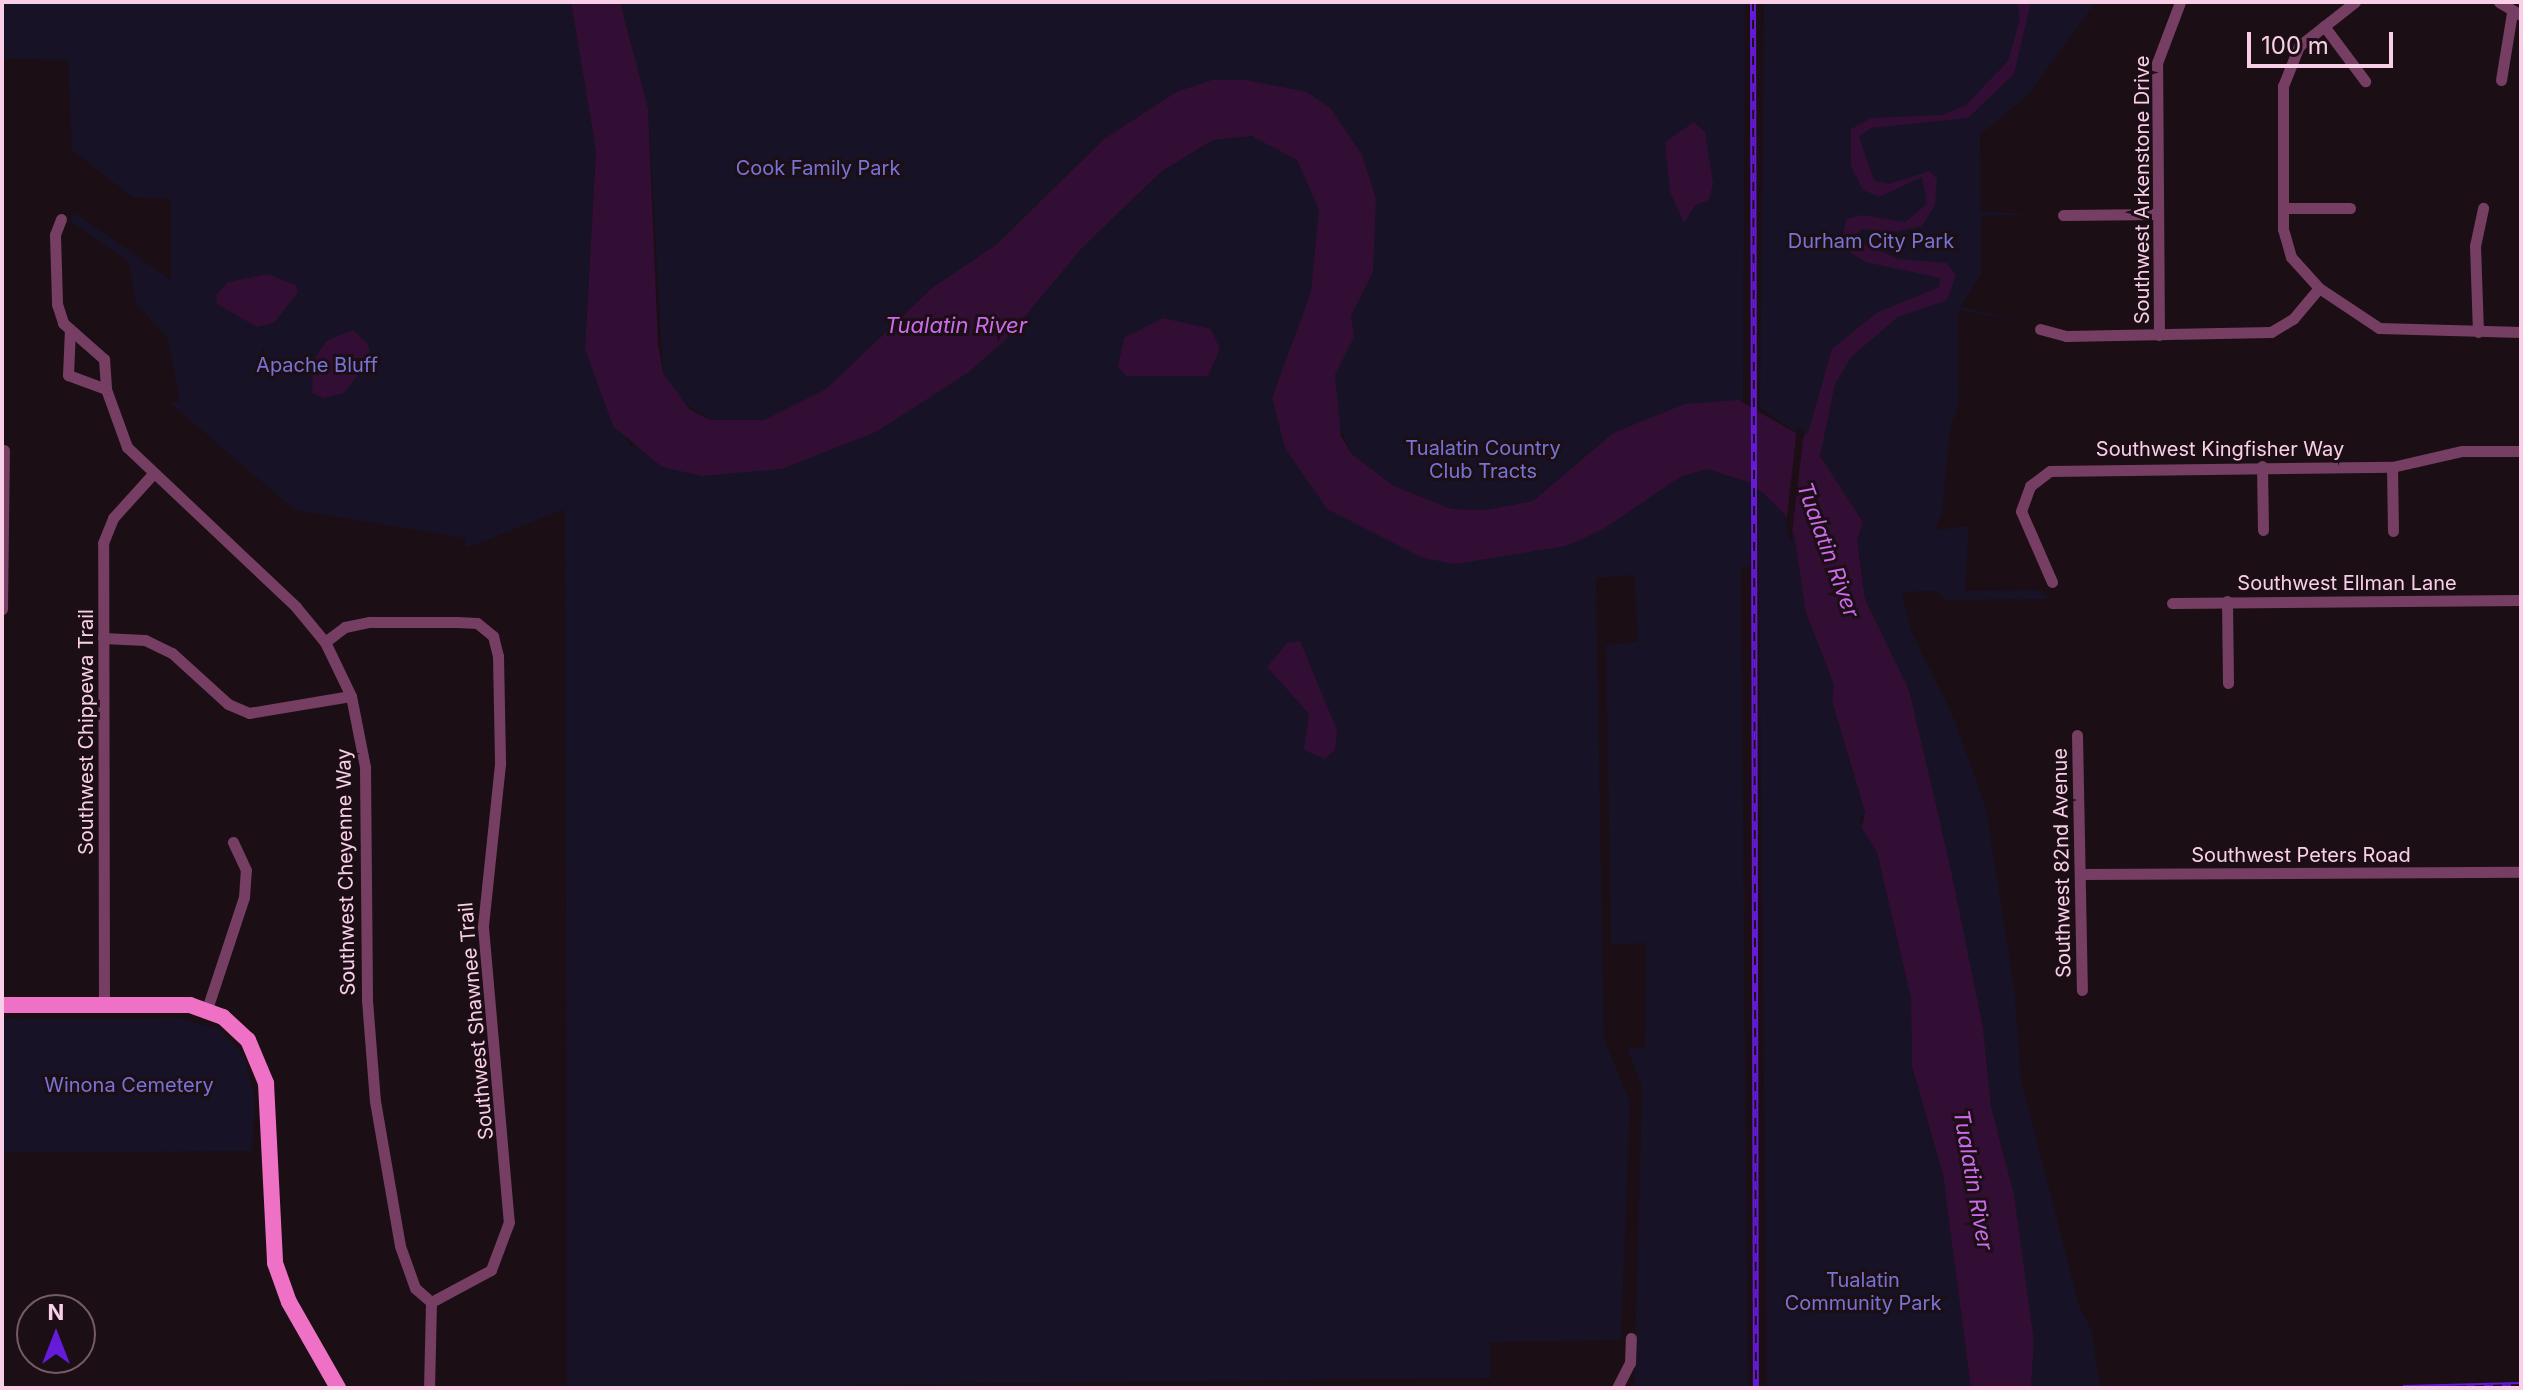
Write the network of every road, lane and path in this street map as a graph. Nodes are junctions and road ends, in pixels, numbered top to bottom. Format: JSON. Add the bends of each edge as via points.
{"nodes":[{"id":1,"x":2180,"y":2,"type":"edge"},
{"id":2,"x":2355,"y":2,"type":"edge"},
{"id":3,"x":2499,"y":2,"type":"edge"},
{"id":4,"x":2517,"y":14,"type":"edge"},
{"id":5,"x":2324,"y":26,"type":"junction"},
{"id":6,"x":2501,"y":80,"type":"dead end"},
{"id":7,"x":2365,"y":81,"type":"dead end"},
{"id":8,"x":2283,"y":208,"type":"junction"},
{"id":9,"x":2350,"y":208,"type":"dead end"},
{"id":10,"x":2483,"y":208,"type":"dead end"},
{"id":11,"x":2158,"y":214,"type":"junction"},
{"id":12,"x":2063,"y":215,"type":"dead end"},
{"id":13,"x":61,"y":219,"type":"dead end"},
{"id":14,"x":2319,"y":288,"type":"junction"},
{"id":15,"x":70,"y":329,"type":"junction"},
{"id":16,"x":2040,"y":329,"type":"dead end"},
{"id":17,"x":2478,"y":332,"type":"junction"},
{"id":18,"x":2521,"y":332,"type":"edge"},
{"id":19,"x":2159,"y":335,"type":"junction"},
{"id":20,"x":106,"y":389,"type":"junction"},
{"id":21,"x":4,"y":450,"type":"edge"},
{"id":22,"x":2521,"y":451,"type":"edge"},
{"id":23,"x":2262,"y":466,"type":"junction"},
{"id":24,"x":2392,"y":467,"type":"junction"},
{"id":25,"x":151,"y":476,"type":"junction"},
{"id":26,"x":2263,"y":530,"type":"dead end"},
{"id":27,"x":2393,"y":531,"type":"dead end"},
{"id":28,"x":2052,"y":582,"type":"dead end"},
{"id":29,"x":2521,"y":600,"type":"edge"},
{"id":30,"x":2227,"y":601,"type":"junction"},
{"id":31,"x":2172,"y":603,"type":"dead end"},
{"id":32,"x":2,"y":609,"type":"edge"},
{"id":33,"x":103,"y":638,"type":"junction"},
{"id":34,"x":325,"y":642,"type":"junction"},
{"id":35,"x":2228,"y":683,"type":"dead end"},
{"id":36,"x":351,"y":696,"type":"junction"},
{"id":37,"x":2077,"y":735,"type":"dead end"},
{"id":38,"x":233,"y":842,"type":"dead end"},
{"id":39,"x":2521,"y":872,"type":"edge"},
{"id":40,"x":2081,"y":874,"type":"junction"},
{"id":41,"x":2082,"y":990,"type":"dead end"},
{"id":42,"x":2,"y":1005,"type":"edge"},
{"id":43,"x":104,"y":1005,"type":"junction"},
{"id":44,"x":207,"y":1009,"type":"junction"},
{"id":45,"x":431,"y":1302,"type":"junction"},
{"id":46,"x":1631,"y":1338,"type":"dead end"},
{"id":47,"x":338,"y":1388,"type":"edge"},
{"id":48,"x":429,"y":1388,"type":"edge"},
{"id":49,"x":1617,"y":1388,"type":"edge"}],
"edges":[{"from":1,"to":11,"type":"street","name":"Southwest Arkenstone Drive","via":[[2157,63]]},
{"from":2,"to":5,"type":"street"},
{"from":3,"to":4,"type":"street"},
{"from":4,"to":6,"type":"street"},
{"from":5,"to":7,"type":"street"},
{"from":5,"to":8,"type":"street","via":[[2299,46],[2283,86]]},
{"from":8,"to":9,"type":"street"},
{"from":8,"to":14,"type":"street","via":[[2288,250]]},
{"from":10,"to":17,"type":"street","via":[[2475,246]]},
{"from":11,"to":12,"type":"street"},
{"from":11,"to":19,"type":"street","name":"Southwest Arkenstone Drive"},
{"from":13,"to":15,"type":"street","name":"Southwest Cheyenne Way","via":[[55,235],[57,304]]},
{"from":14,"to":17,"type":"street","via":[[2379,328]]},
{"from":14,"to":19,"type":"street","via":[[2293,319],[2271,332]]},
{"from":15,"to":20,"type":"street","name":"Southwest Cheyenne Way","via":[[104,359]]},
{"from":15,"to":20,"type":"street","name":"Southwest Cheyenne Way","via":[[68,375]]},
{"from":16,"to":19,"type":"street","via":[[2066,336]]},
{"from":17,"to":18,"type":"street"},
{"from":20,"to":25,"type":"street","name":"Southwest Cheyenne Way","via":[[127,447]]},
{"from":21,"to":32,"type":"street"},
{"from":22,"to":24,"type":"street","name":"Southwest Kingfisher Way","via":[[2462,451]]},
{"from":23,"to":24,"type":"street","name":"Southwest Kingfisher Way"},
{"from":23,"to":26,"type":"street"},
{"from":23,"to":28,"type":"street","name":"Southwest Kingfisher Way","via":[[2050,471],[2030,486],[2021,511]]},
{"from":24,"to":27,"type":"street"},
{"from":25,"to":33,"type":"street","name":"Southwest Chippewa Trail","via":[[113,518],[103,543]]},
{"from":25,"to":34,"type":"street","name":"Southwest Cheyenne Way","via":[[296,607]]},
{"from":29,"to":30,"type":"street","name":"Southwest Ellman Lane"},
{"from":30,"to":31,"type":"street","name":"Southwest Ellman Lane"},
{"from":30,"to":35,"type":"street"},
{"from":33,"to":36,"type":"street","via":[[145,640],[172,653],[228,704],[249,713]]},
{"from":33,"to":43,"type":"street","name":"Southwest Chippewa Trail"},
{"from":34,"to":36,"type":"street","name":"Southwest Cheyenne Way"},
{"from":34,"to":45,"type":"street","name":"Southwest Shawnee Trail","via":[[345,627],[369,622],[477,623],[493,636],[498,656],[500,764],[483,927],[509,1222],[491,1270]]},
{"from":36,"to":45,"type":"street","name":"Southwest Cheyenne Way","via":[[365,767],[367,1000],[375,1101],[400,1246],[415,1288]]},
{"from":37,"to":40,"type":"street","name":"Southwest 82nd Avenue"},
{"from":38,"to":44,"type":"street","via":[[246,870],[244,897]]},
{"from":39,"to":40,"type":"street","name":"Southwest Peters Road"},
{"from":40,"to":41,"type":"street","name":"Southwest 82nd Avenue"},
{"from":42,"to":43,"type":"main road"},
{"from":43,"to":44,"type":"main road"},
{"from":44,"to":47,"type":"main road","via":[[244,1034],[261,1065],[275,1263],[289,1302]]},
{"from":45,"to":48,"type":"street"},
{"from":46,"to":49,"type":"street","via":[[1630,1363]]}]}
